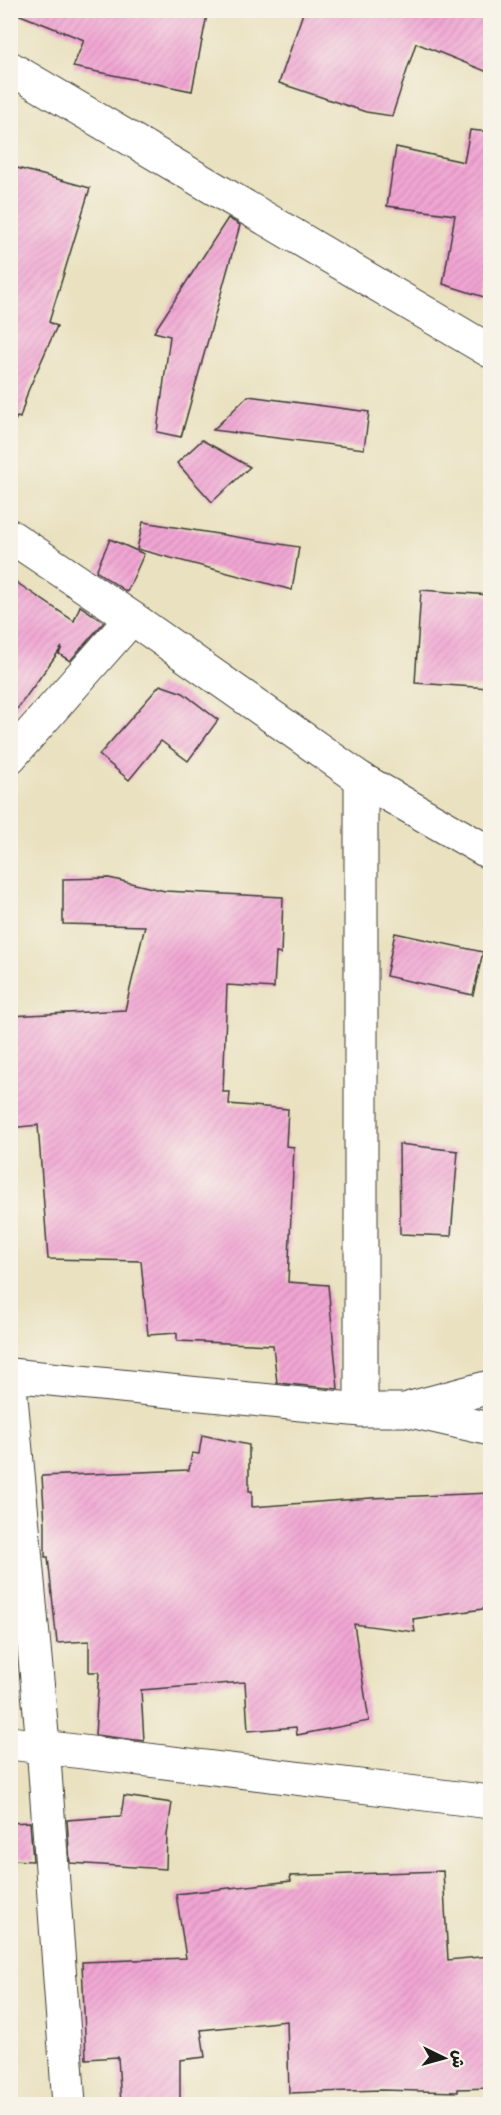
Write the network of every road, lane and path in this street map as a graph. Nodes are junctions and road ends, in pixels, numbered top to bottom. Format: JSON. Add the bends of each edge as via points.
{"nodes":[{"id":1,"x":10,"y":68,"type":"edge"},
{"id":2,"x":490,"y":351,"type":"edge"},
{"id":3,"x":10,"y":536,"type":"edge"},
{"id":4,"x":132,"y":618,"type":"junction"},
{"id":5,"x":10,"y":757,"type":"edge"},
{"id":6,"x":361,"y":779,"type":"junction"},
{"id":7,"x":490,"y":853,"type":"edge"},
{"id":8,"x":10,"y":1375,"type":"edge"},
{"id":9,"x":10,"y":1386,"type":"edge"},
{"id":10,"x":490,"y":1387,"type":"edge"},
{"id":11,"x":361,"y":1410,"type":"junction"},
{"id":12,"x":406,"y":1410,"type":"junction"},
{"id":13,"x":490,"y":1429,"type":"edge"},
{"id":14,"x":10,"y":1743,"type":"edge"},
{"id":15,"x":43,"y":1745,"type":"junction"},
{"id":16,"x":490,"y":1802,"type":"edge"},
{"id":17,"x":69,"y":2104,"type":"edge"}],
"edges":[{"from":1,"to":2,"type":"street"},
{"from":3,"to":4,"type":"street"},
{"from":4,"to":5,"type":"street"},
{"from":4,"to":6,"type":"street"},
{"from":6,"to":7,"type":"street"},
{"from":6,"to":11,"type":"street"},
{"from":8,"to":11,"type":"street"},
{"from":9,"to":15,"type":"street"},
{"from":10,"to":12,"type":"street"},
{"from":11,"to":12,"type":"street"},
{"from":12,"to":13,"type":"street"},
{"from":14,"to":15,"type":"street"},
{"from":15,"to":16,"type":"street"},
{"from":15,"to":17,"type":"street"}]}
